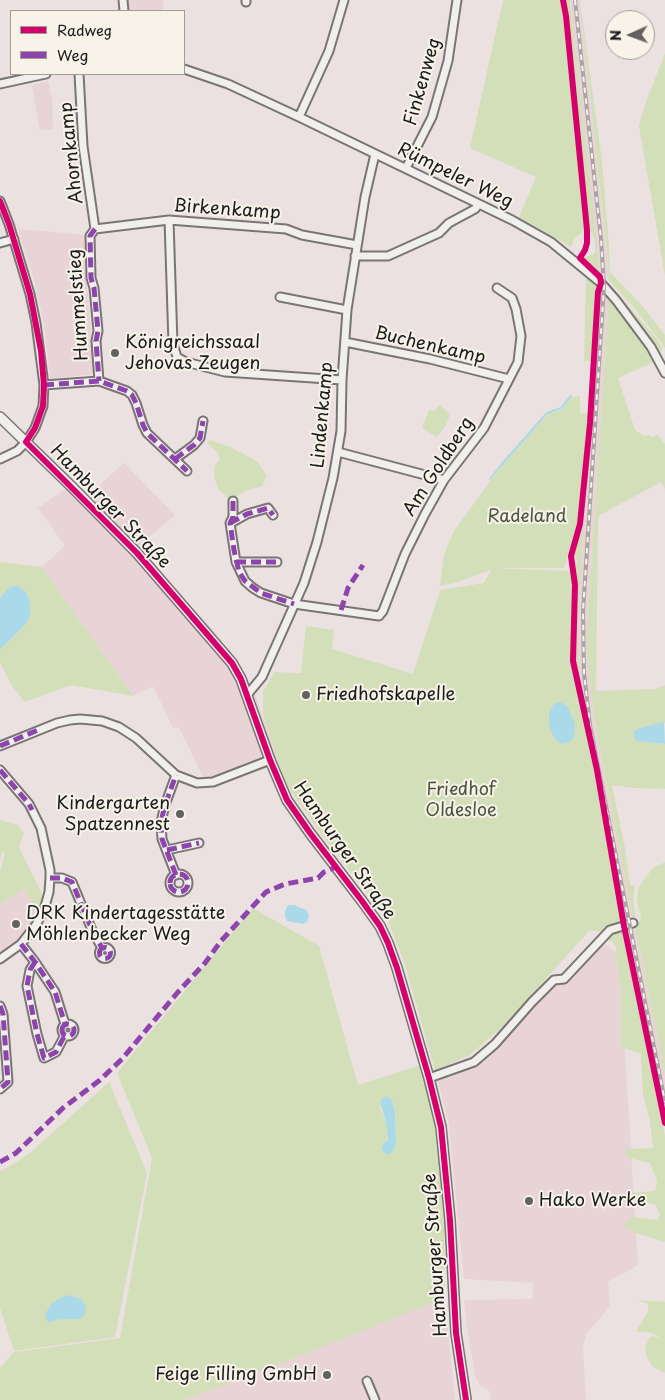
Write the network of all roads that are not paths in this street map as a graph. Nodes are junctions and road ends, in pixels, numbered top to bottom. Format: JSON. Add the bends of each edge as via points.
{"nodes":[{"id":1,"x":344,"y":0,"type":"edge"},
{"id":2,"x":457,"y":0,"type":"edge"},
{"id":3,"x":185,"y":69,"type":"edge"},
{"id":4,"x":41,"y":75,"type":"edge"},
{"id":5,"x":79,"y":75,"type":"edge"},
{"id":6,"x":0,"y":84,"type":"edge"},
{"id":7,"x":299,"y":117,"type":"junction"},
{"id":8,"x":375,"y":154,"type":"junction"},
{"id":9,"x":406,"y":168,"type":"junction"},
{"id":10,"x":0,"y":201,"type":"edge"},
{"id":11,"x":478,"y":205,"type":"junction"},
{"id":12,"x":169,"y":220,"type":"junction"},
{"id":13,"x":95,"y":229,"type":"junction"},
{"id":14,"x":14,"y":239,"type":"junction"},
{"id":15,"x":0,"y":243,"type":"edge"},
{"id":16,"x":357,"y":245,"type":"junction"},
{"id":17,"x":355,"y":256,"type":"junction"},
{"id":18,"x":497,"y":288,"type":"dead end"},
{"id":19,"x":280,"y":297,"type":"dead end"},
{"id":20,"x":347,"y":310,"type":"junction"},
{"id":21,"x":345,"y":342,"type":"junction"},
{"id":22,"x":665,"y":373,"type":"edge"},
{"id":23,"x":342,"y":380,"type":"junction"},
{"id":24,"x":508,"y":380,"type":"junction"},
{"id":25,"x":99,"y":381,"type":"junction"},
{"id":26,"x":44,"y":385,"type":"junction"},
{"id":27,"x":0,"y":417,"type":"edge"},
{"id":28,"x":203,"y":421,"type":"dead end"},
{"id":29,"x":26,"y":442,"type":"junction"},
{"id":30,"x":338,"y":452,"type":"junction"},
{"id":31,"x":0,"y":459,"type":"edge"},
{"id":32,"x":175,"y":459,"type":"junction"},
{"id":33,"x":187,"y":471,"type":"dead end"},
{"id":34,"x":444,"y":480,"type":"junction"},
{"id":35,"x":233,"y":500,"type":"dead end"},
{"id":36,"x":273,"y":514,"type":"dead end"},
{"id":37,"x":230,"y":523,"type":"junction"},
{"id":38,"x":236,"y":562,"type":"junction"},
{"id":39,"x":277,"y":562,"type":"dead end"},
{"id":40,"x":294,"y":604,"type":"junction"},
{"id":41,"x":247,"y":695,"type":"junction"},
{"id":42,"x":0,"y":746,"type":"edge"},
{"id":43,"x":270,"y":760,"type":"junction"},
{"id":44,"x":0,"y":770,"type":"edge"},
{"id":45,"x":176,"y":775,"type":"junction"},
{"id":46,"x":199,"y":843,"type":"dead end"},
{"id":47,"x":167,"y":850,"type":"junction"},
{"id":48,"x":176,"y":875,"type":"dead end"},
{"id":49,"x":50,"y":878,"type":"junction"},
{"id":50,"x":634,"y":923,"type":"dead end"},
{"id":51,"x":21,"y":944,"type":"junction"},
{"id":52,"x":102,"y":948,"type":"dead end"},
{"id":53,"x":0,"y":959,"type":"edge"},
{"id":54,"x":35,"y":962,"type":"junction"},
{"id":55,"x":0,"y":1006,"type":"edge"},
{"id":56,"x":429,"y":1078,"type":"junction"},
{"id":57,"x":0,"y":1090,"type":"edge"},
{"id":58,"x":367,"y":1381,"type":"dead end"},
{"id":59,"x":375,"y":1400,"type":"edge"},
{"id":60,"x":466,"y":1400,"type":"edge"}],
"edges":[{"from":1,"to":7,"type":"street","via":[[329,51]]},
{"from":2,"to":9,"type":"street","name":"Finkenweg","via":[[448,62],[432,117]]},
{"from":3,"to":7,"type":"street","name":"Rümpeler Weg","via":[[228,84]]},
{"from":4,"to":6,"type":"street"},
{"from":5,"to":13,"type":"street","name":"Ahornkamp","via":[[83,146]]},
{"from":7,"to":8,"type":"street","name":"Rümpeler Weg"},
{"from":8,"to":9,"type":"street","name":"Rümpeler Weg"},
{"from":8,"to":16,"type":"street","name":"Lindenkamp"},
{"from":9,"to":11,"type":"street","name":"Rümpeler Weg"},
{"from":10,"to":14,"type":"street","name":"Hamburger Straße"},
{"from":11,"to":17,"type":"street","via":[[439,233],[388,256]]},
{"from":11,"to":22,"type":"street","name":"Rümpeler Weg","via":[[551,242],[601,283],[643,335]]},
{"from":12,"to":13,"type":"street","name":"Birkenkamp"},
{"from":12,"to":16,"type":"street","name":"Birkenkamp","via":[[286,228],[302,235]]},
{"from":12,"to":23,"type":"street","via":[[173,344],[177,357],[225,372]]},
{"from":13,"to":25,"type":"street","name":"Hummelstieg","via":[[90,236],[91,278],[98,332]]},
{"from":14,"to":15,"type":"street"},
{"from":14,"to":26,"type":"street","name":"Hamburger Straße","via":[[36,323]]},
{"from":16,"to":17,"type":"street","name":"Lindenkamp"},
{"from":17,"to":20,"type":"street","name":"Lindenkamp"},
{"from":18,"to":24,"type":"street","name":"Am Goldberg","via":[[512,298],[520,322],[518,362]]},
{"from":19,"to":20,"type":"street"},
{"from":20,"to":21,"type":"street","name":"Lindenkamp"},
{"from":21,"to":23,"type":"street","name":"Lindenkamp"},
{"from":21,"to":24,"type":"street","name":"Buchenkamp","via":[[430,359]]},
{"from":23,"to":30,"type":"street","name":"Lindenkamp"},
{"from":24,"to":34,"type":"street","name":"Am Goldberg","via":[[484,428]]},
{"from":25,"to":26,"type":"street"},
{"from":25,"to":32,"type":"street","via":[[132,395],[147,433]]},
{"from":26,"to":29,"type":"street","name":"Hamburger Straße","via":[[43,406]]},
{"from":27,"to":29,"type":"main road"},
{"from":28,"to":32,"type":"street","via":[[200,438]]},
{"from":29,"to":31,"type":"street","via":[[17,451]]},
{"from":29,"to":41,"type":"main road","name":"Hamburger Straße","via":[[137,553],[222,651],[238,674]]},
{"from":30,"to":34,"type":"street"},
{"from":30,"to":40,"type":"street","name":"Lindenkamp","via":[[317,542]]},
{"from":32,"to":33,"type":"street"},
{"from":34,"to":40,"type":"street","name":"Am Goldberg","via":[[413,536],[379,616]]},
{"from":35,"to":37,"type":"street"},
{"from":36,"to":37,"type":"street","via":[[268,508]]},
{"from":37,"to":38,"type":"street"},
{"from":38,"to":39,"type":"street"},
{"from":38,"to":40,"type":"street","via":[[245,581],[261,594]]},
{"from":40,"to":41,"type":"street","name":"Lindenkamp","via":[[262,677]]},
{"from":41,"to":43,"type":"main road","name":"Hamburger Straße"},
{"from":42,"to":45,"type":"street","via":[[57,723],[102,721],[136,738]]},
{"from":43,"to":45,"type":"street","via":[[213,782],[197,782]]},
{"from":43,"to":56,"type":"main road","name":"Hamburger Straße","via":[[297,816],[384,934]]},
{"from":44,"to":49,"type":"street","via":[[29,804],[41,828]]},
{"from":45,"to":47,"type":"street","via":[[161,822],[162,839]]},
{"from":46,"to":47,"type":"street"},
{"from":47,"to":48,"type":"street"},
{"from":49,"to":51,"type":"street","via":[[44,910]]},
{"from":49,"to":52,"type":"street","via":[[72,882]]},
{"from":50,"to":56,"type":"street","via":[[610,930],[564,979],[554,980],[496,1044],[474,1062]]},
{"from":51,"to":53,"type":"street"},
{"from":51,"to":54,"type":"street"},
{"from":54,"to":54,"type":"street","via":[[27,986],[44,1058],[56,1052],[65,1035],[71,1035],[74,1030],[71,1024],[65,1024],[55,992]]},
{"from":55,"to":57,"type":"street","via":[[8,1082]]},
{"from":56,"to":60,"type":"main road","name":"Hamburger Straße","via":[[442,1140],[456,1333]]},
{"from":58,"to":59,"type":"street"}]}
